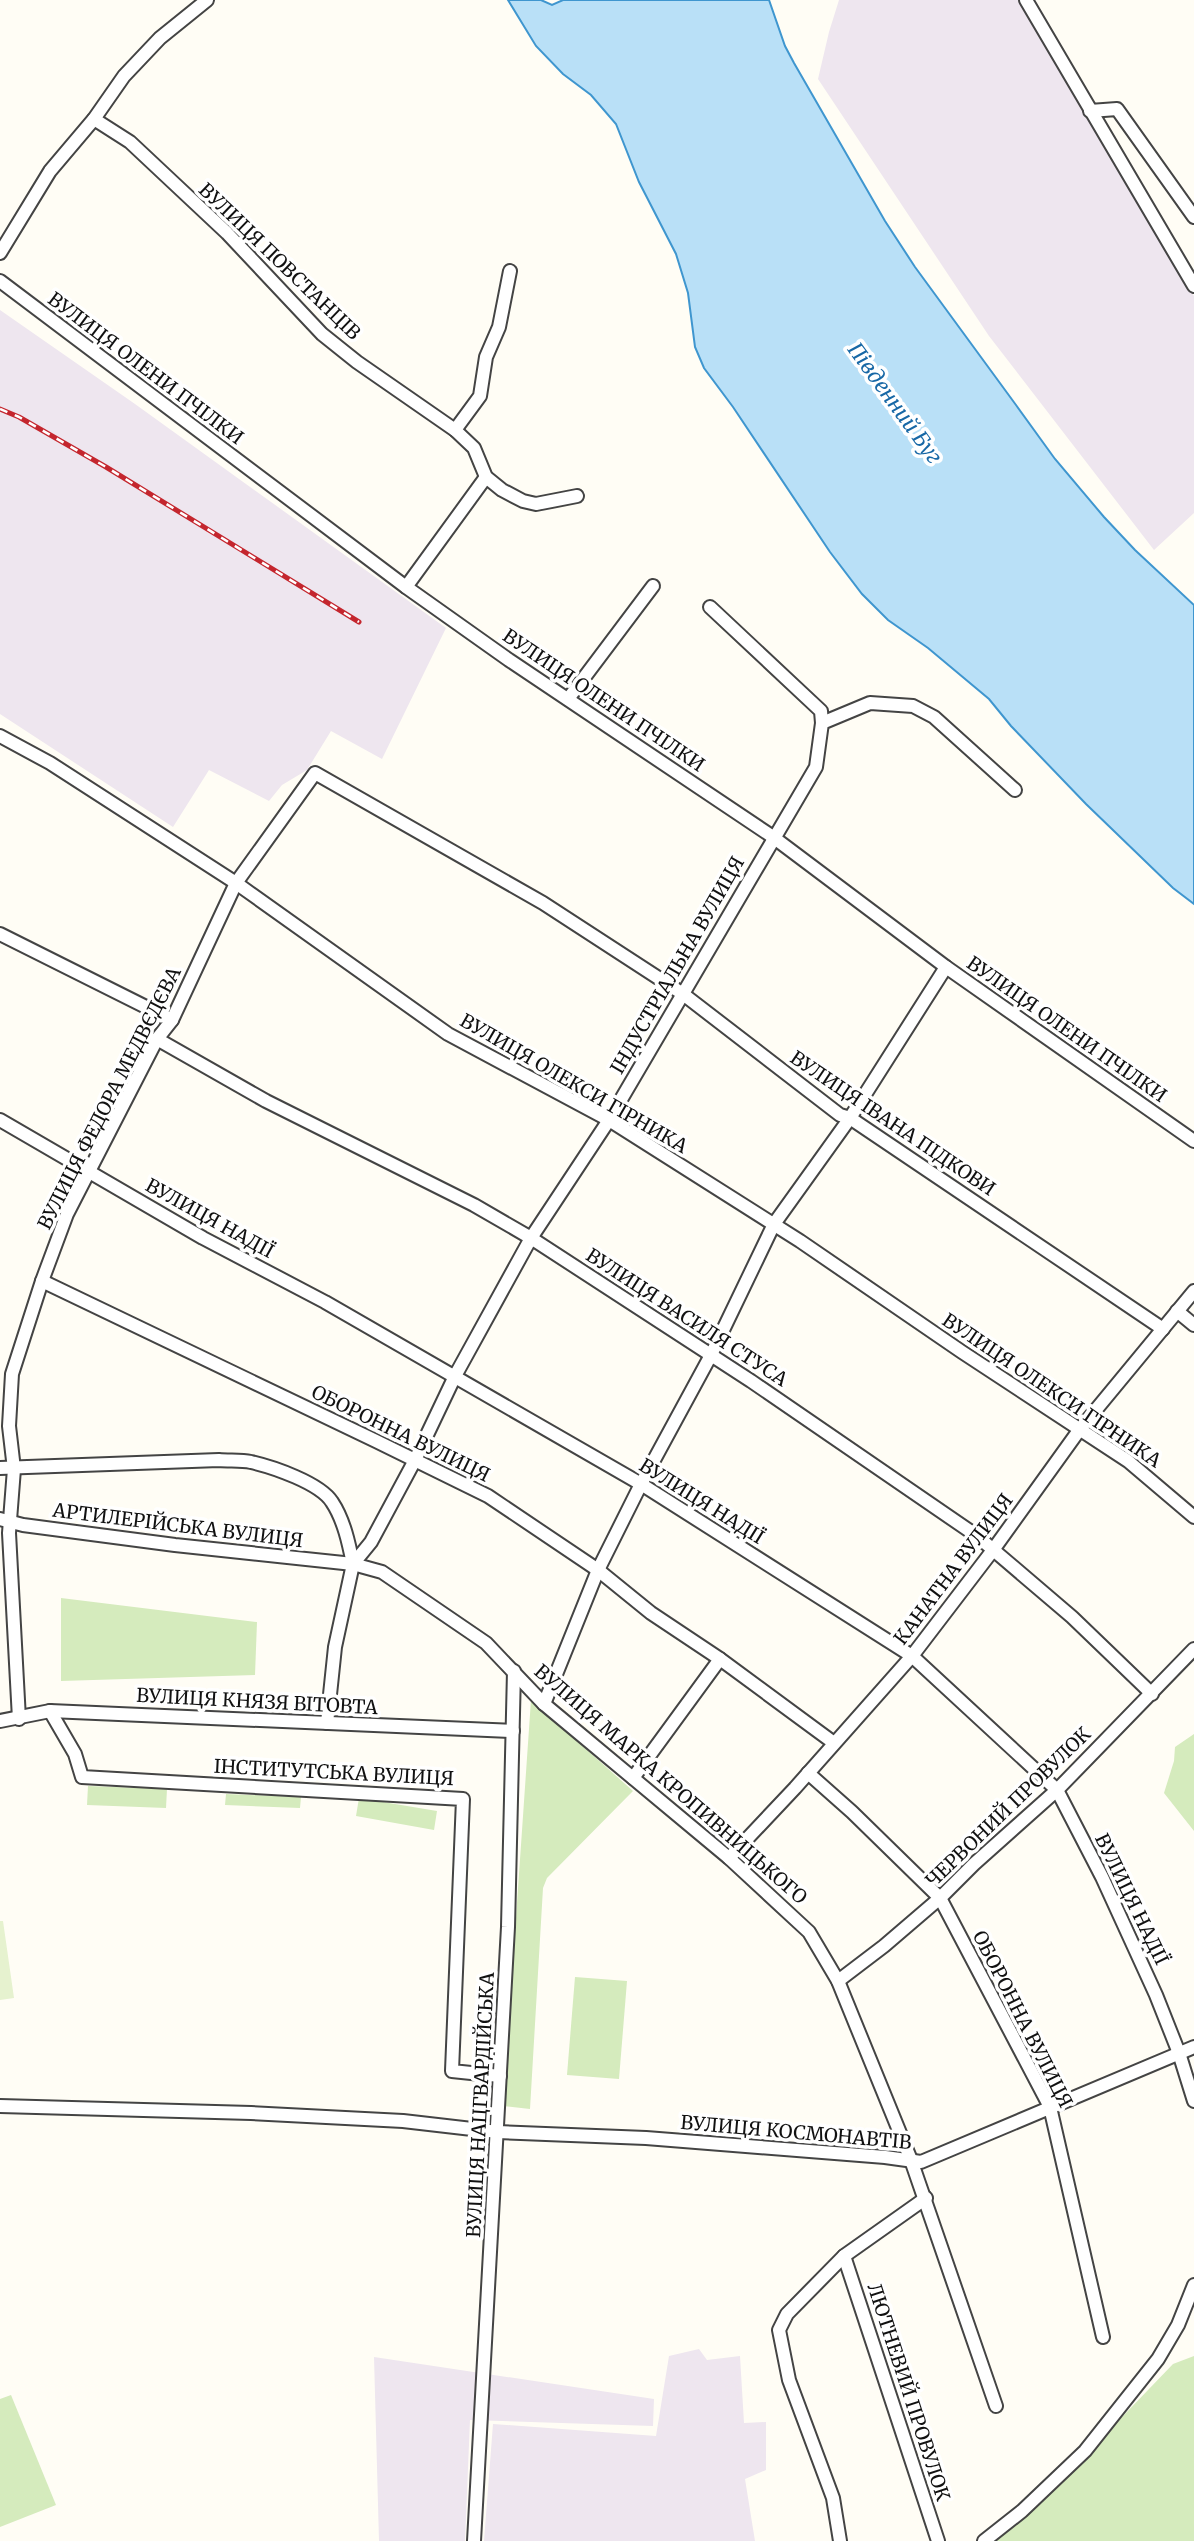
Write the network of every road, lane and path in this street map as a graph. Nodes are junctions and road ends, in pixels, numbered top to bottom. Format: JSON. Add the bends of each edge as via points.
{"nodes":[{"id":1,"x":207,"y":0,"type":"edge"},
{"id":2,"x":1027,"y":0,"type":"edge"},
{"id":3,"x":1090,"y":111,"type":"junction"},
{"id":4,"x":94,"y":119,"type":"junction"},
{"id":5,"x":1194,"y":217,"type":"edge"},
{"id":6,"x":0,"y":253,"type":"edge"},
{"id":7,"x":510,"y":271,"type":"dead end"},
{"id":8,"x":0,"y":282,"type":"edge"},
{"id":9,"x":1194,"y":286,"type":"edge"},
{"id":10,"x":454,"y":430,"type":"junction"},
{"id":11,"x":486,"y":477,"type":"junction"},
{"id":12,"x":577,"y":496,"type":"dead end"},
{"id":13,"x":653,"y":586,"type":"dead end"},
{"id":14,"x":406,"y":587,"type":"junction"},
{"id":15,"x":710,"y":607,"type":"dead end"},
{"id":16,"x":568,"y":699,"type":"junction"},
{"id":17,"x":822,"y":723,"type":"junction"},
{"id":18,"x":0,"y":736,"type":"edge"},
{"id":19,"x":315,"y":773,"type":"joint"},
{"id":20,"x":1015,"y":790,"type":"dead end"},
{"id":21,"x":773,"y":837,"type":"junction"},
{"id":22,"x":236,"y":883,"type":"junction"},
{"id":23,"x":0,"y":934,"type":"edge"},
{"id":24,"x":946,"y":967,"type":"junction"},
{"id":25,"x":683,"y":994,"type":"junction"},
{"id":26,"x":172,"y":1020,"type":"junction"},
{"id":27,"x":157,"y":1040,"type":"junction"},
{"id":28,"x":850,"y":1118,"type":"junction"},
{"id":29,"x":0,"y":1120,"type":"edge"},
{"id":30,"x":609,"y":1120,"type":"junction"},
{"id":31,"x":1194,"y":1141,"type":"edge"},
{"id":32,"x":91,"y":1171,"type":"junction"},
{"id":33,"x":774,"y":1224,"type":"junction"},
{"id":34,"x":531,"y":1238,"type":"junction"},
{"id":35,"x":42,"y":1281,"type":"junction"},
{"id":36,"x":1194,"y":1291,"type":"edge"},
{"id":37,"x":1177,"y":1311,"type":"junction"},
{"id":38,"x":1194,"y":1325,"type":"edge"},
{"id":39,"x":1163,"y":1329,"type":"junction"},
{"id":40,"x":711,"y":1355,"type":"junction"},
{"id":41,"x":455,"y":1376,"type":"junction"},
{"id":42,"x":4,"y":1401,"type":"edge"},
{"id":43,"x":1080,"y":1429,"type":"junction"},
{"id":44,"x":415,"y":1460,"type":"junction"},
{"id":45,"x":0,"y":1468,"type":"edge"},
{"id":46,"x":14,"y":1469,"type":"junction"},
{"id":47,"x":641,"y":1484,"type":"junction"},
{"id":48,"x":1194,"y":1517,"type":"edge"},
{"id":49,"x":4,"y":1520,"type":"edge"},
{"id":50,"x":993,"y":1550,"type":"junction"},
{"id":51,"x":353,"y":1564,"type":"junction"},
{"id":52,"x":598,"y":1570,"type":"junction"},
{"id":53,"x":1194,"y":1649,"type":"edge"},
{"id":54,"x":912,"y":1656,"type":"junction"},
{"id":55,"x":720,"y":1659,"type":"junction"},
{"id":56,"x":514,"y":1671,"type":"junction"},
{"id":57,"x":1152,"y":1694,"type":"junction"},
{"id":58,"x":544,"y":1704,"type":"junction"},
{"id":59,"x":50,"y":1711,"type":"junction"},
{"id":60,"x":19,"y":1719,"type":"junction"},
{"id":61,"x":0,"y":1721,"type":"edge"},
{"id":62,"x":327,"y":1723,"type":"junction"},
{"id":63,"x":513,"y":1731,"type":"junction"},
{"id":64,"x":834,"y":1743,"type":"junction"},
{"id":65,"x":808,"y":1773,"type":"junction"},
{"id":66,"x":633,"y":1778,"type":"junction"},
{"id":67,"x":1057,"y":1790,"type":"junction"},
{"id":68,"x":729,"y":1858,"type":"junction"},
{"id":69,"x":940,"y":1898,"type":"junction"},
{"id":70,"x":838,"y":1981,"type":"junction"},
{"id":71,"x":1194,"y":2047,"type":"edge"},
{"id":72,"x":1179,"y":2053,"type":"junction"},
{"id":73,"x":500,"y":2076,"type":"junction"},
{"id":74,"x":1194,"y":2101,"type":"edge"},
{"id":75,"x":0,"y":2106,"type":"edge"},
{"id":76,"x":1050,"y":2107,"type":"junction"},
{"id":77,"x":498,"y":2132,"type":"junction"},
{"id":78,"x":911,"y":2160,"type":"junction"},
{"id":79,"x":926,"y":2198,"type":"junction"},
{"id":80,"x":844,"y":2256,"type":"junction"},
{"id":81,"x":1194,"y":2285,"type":"edge"},
{"id":82,"x":1103,"y":2337,"type":"dead end"},
{"id":83,"x":996,"y":2406,"type":"dead end"},
{"id":84,"x":474,"y":2541,"type":"edge"},
{"id":85,"x":840,"y":2541,"type":"edge"},
{"id":86,"x":938,"y":2541,"type":"edge"},
{"id":87,"x":984,"y":2541,"type":"edge"}],
"edges":[{"from":1,"to":4,"type":"street","via":[[160,38],[124,76]]},
{"from":2,"to":3,"type":"street"},
{"from":3,"to":5,"type":"street","via":[[1117,109]]},
{"from":3,"to":9,"type":"street"},
{"from":4,"to":6,"type":"street","via":[[50,171]]},
{"from":4,"to":10,"type":"street","name":"ВУЛИЦЯ ПОВСТАНЦІВ","via":[[130,142],[227,233],[323,334]]},
{"from":7,"to":10,"type":"street","via":[[480,396]]},
{"from":8,"to":14,"type":"street","name":"ВУЛИЦЯ ОЛЕНИ ПЧІЛКИ"},
{"from":10,"to":11,"type":"street","name":"ВУЛИЦЯ ПОВСТАНЦІВ","via":[[474,448]]},
{"from":11,"to":12,"type":"street","via":[[502,491],[529,503]]},
{"from":11,"to":14,"type":"street"},
{"from":13,"to":16,"type":"street"},
{"from":14,"to":16,"type":"street","name":"ВУЛИЦЯ ОЛЕНИ ПЧІЛКИ"},
{"from":15,"to":17,"type":"street","via":[[821,711]]},
{"from":16,"to":21,"type":"street","name":"ВУЛИЦЯ ОЛЕНИ ПЧІЛКИ"},
{"from":17,"to":20,"type":"street","via":[[870,703],[913,706],[934,717]]},
{"from":17,"to":21,"type":"street","name":"ІНДУСТРІАЛЬНА ВУЛИЦЯ","via":[[816,767]]},
{"from":18,"to":22,"type":"street","name":"ВУЛИЦЯ ОЛЕКСИ ГІРНИКА","via":[[50,763]]},
{"from":19,"to":22,"type":"street","name":"ВУЛИЦЯ ФЕДОРА МЕДВЄДЄВА"},
{"from":19,"to":25,"type":"street","name":"ВУЛИЦЯ ІВАНА ПІДКОВИ","via":[[543,903]]},
{"from":21,"to":24,"type":"street","name":"ВУЛИЦЯ ОЛЕНИ ПЧІЛКИ"},
{"from":21,"to":25,"type":"street","name":"ІНДУСТРІАЛЬНА ВУЛИЦЯ"},
{"from":22,"to":26,"type":"street","name":"ВУЛИЦЯ ФЕДОРА МЕДВЄДЄВА"},
{"from":22,"to":30,"type":"street","name":"ВУЛИЦЯ ОЛЕКСИ ГІРНИКА","via":[[448,1034]]},
{"from":23,"to":26,"type":"street"},
{"from":24,"to":28,"type":"street"},
{"from":24,"to":31,"type":"street","name":"ВУЛИЦЯ ОЛЕНИ ПЧІЛКИ"},
{"from":25,"to":28,"type":"street","name":"ВУЛИЦЯ ІВАНА ПІДКОВИ","via":[[803,1088]]},
{"from":25,"to":30,"type":"street","name":"ІНДУСТРІАЛЬНА ВУЛИЦЯ"},
{"from":26,"to":27,"type":"street","name":"ВУЛИЦЯ ФЕДОРА МЕДВЄДЄВА"},
{"from":27,"to":32,"type":"street","name":"ВУЛИЦЯ ФЕДОРА МЕДВЄДЄВА"},
{"from":27,"to":34,"type":"street","name":"ВУЛИЦЯ ВАСИЛЯ СТУСА"},
{"from":28,"to":33,"type":"street"},
{"from":28,"to":39,"type":"street","name":"ВУЛИЦЯ ІВАНА ПІДКОВИ"},
{"from":29,"to":32,"type":"street","name":"ВУЛИЦЯ НАДІЇ"},
{"from":30,"to":33,"type":"street","name":"ВУЛИЦЯ ОЛЕКСИ ГІРНИКА"},
{"from":30,"to":34,"type":"street","name":"ІНДУСТРІАЛЬНА ВУЛИЦЯ"},
{"from":32,"to":35,"type":"street","name":"ВУЛИЦЯ ФЕДОРА МЕДВЄДЄВА","via":[[67,1214]]},
{"from":32,"to":41,"type":"street","name":"ВУЛИЦЯ НАДІЇ"},
{"from":33,"to":40,"type":"street"},
{"from":33,"to":43,"type":"street","name":"ВУЛИЦЯ ОЛЕКСИ ГІРНИКА"},
{"from":34,"to":40,"type":"street","name":"ВУЛИЦЯ ВАСИЛЯ СТУСА"},
{"from":34,"to":41,"type":"street","name":"ІНДУСТРІАЛЬНА ВУЛИЦЯ"},
{"from":35,"to":42,"type":"street","name":"ВУЛИЦЯ ФЕДОРА МЕДВЄДЄВА"},
{"from":35,"to":44,"type":"street","name":"ОБОРОННА ВУЛИЦЯ"},
{"from":36,"to":37,"type":"street","name":"КАНАТНА ВУЛИЦЯ"},
{"from":37,"to":38,"type":"street"},
{"from":37,"to":39,"type":"street","name":"КАНАТНА ВУЛИЦЯ"},
{"from":39,"to":43,"type":"street","name":"КАНАТНА ВУЛИЦЯ"},
{"from":40,"to":47,"type":"street"},
{"from":40,"to":50,"type":"street","name":"ВУЛИЦЯ ВАСИЛЯ СТУСА"},
{"from":41,"to":44,"type":"street","name":"ІНДУСТРІАЛЬНА ВУЛИЦЯ"},
{"from":41,"to":47,"type":"street","name":"ВУЛИЦЯ НАДІЇ"},
{"from":42,"to":46,"type":"street","name":"ВУЛИЦЯ ФЕДОРА МЕДВЄДЄВА"},
{"from":43,"to":48,"type":"street","name":"ВУЛИЦЯ ОЛЕКСИ ГІРНИКА","via":[[1128,1461]]},
{"from":43,"to":50,"type":"street","name":"КАНАТНА ВУЛИЦЯ"},
{"from":44,"to":51,"type":"street","name":"ІНДУСТРІАЛЬНА ВУЛИЦЯ","via":[[371,1542]]},
{"from":44,"to":52,"type":"street","name":"ОБОРОННА ВУЛИЦЯ","via":[[488,1496]]},
{"from":45,"to":46,"type":"street"},
{"from":46,"to":49,"type":"street","name":"ВУЛИЦЯ ФЕДОРА МЕДВЄДЄВА"},
{"from":46,"to":51,"type":"street","via":[[250,1462],[311,1485],[331,1500]]},
{"from":47,"to":52,"type":"street"},
{"from":47,"to":54,"type":"street","name":"ВУЛИЦЯ НАДІЇ"},
{"from":49,"to":51,"type":"street","name":"АРТИЛЕРІЙСЬКА ВУЛИЦЯ"},
{"from":49,"to":60,"type":"street","name":"ВУЛИЦЯ ФЕДОРА МЕДВЄДЄВА"},
{"from":50,"to":54,"type":"street","name":"КАНАТНА ВУЛИЦЯ"},
{"from":50,"to":57,"type":"street","name":"ВУЛИЦЯ ВАСИЛЯ СТУСА","via":[[1072,1616]]},
{"from":51,"to":56,"type":"street","name":"ВУЛИЦЯ МАРКА КРОПИВНИЦЬКОГО","via":[[382,1572],[418,1595],[486,1643]]},
{"from":51,"to":62,"type":"street","via":[[335,1647]]},
{"from":52,"to":55,"type":"street","name":"ОБОРОННА ВУЛИЦЯ","via":[[651,1613]]},
{"from":52,"to":58,"type":"street"},
{"from":53,"to":57,"type":"street","name":"ЧЕРВОНИЙ ПРОВУЛОК"},
{"from":54,"to":64,"type":"street","name":"КАНАТНА ВУЛИЦЯ"},
{"from":54,"to":67,"type":"street","name":"ВУЛИЦЯ НАДІЇ"},
{"from":55,"to":64,"type":"street","name":"ОБОРОННА ВУЛИЦЯ"},
{"from":55,"to":66,"type":"street"},
{"from":56,"to":58,"type":"street","name":"ВУЛИЦЯ МАРКА КРОПИВНИЦЬКОГО"},
{"from":56,"to":63,"type":"street","name":"ВУЛИЦЯ НАЦГВАРДІЙСЬКА"},
{"from":57,"to":67,"type":"street","name":"ЧЕРВОНИЙ ПРОВУЛОК"},
{"from":58,"to":66,"type":"street","name":"ВУЛИЦЯ МАРКА КРОПИВНИЦЬКОГО"},
{"from":59,"to":60,"type":"street","name":"ВУЛИЦЯ КНЯЗЯ ВІТОВТА"},
{"from":59,"to":62,"type":"street","name":"ВУЛИЦЯ КНЯЗЯ ВІТОВТА"},
{"from":59,"to":73,"type":"street","name":"ІНСТИТУТСЬКА ВУЛИЦЯ","via":[[75,1754],[82,1777],[463,1798],[452,2071]]},
{"from":60,"to":61,"type":"street","name":"ВУЛИЦЯ КНЯЗЯ ВІТОВТА"},
{"from":62,"to":63,"type":"street","name":"ВУЛИЦЯ КНЯЗЯ ВІТОВТА"},
{"from":63,"to":73,"type":"street","name":"ВУЛИЦЯ НАЦГВАРДІЙСЬКА"},
{"from":64,"to":65,"type":"street","name":"КАНАТНА ВУЛИЦЯ"},
{"from":65,"to":68,"type":"street","name":"КАНАТНА ВУЛИЦЯ"},
{"from":65,"to":69,"type":"street","name":"ОБОРОННА ВУЛИЦЯ"},
{"from":66,"to":68,"type":"street","name":"ВУЛИЦЯ МАРКА КРОПИВНИЦЬКОГО"},
{"from":67,"to":69,"type":"street","name":"ЧЕРВОНИЙ ПРОВУЛОК"},
{"from":67,"to":72,"type":"street","name":"ВУЛИЦЯ НАДІЇ","via":[[1107,1888]]},
{"from":68,"to":70,"type":"street","name":"ВУЛИЦЯ МАРКА КРОПИВНИЦЬКОГО","via":[[809,1931]]},
{"from":69,"to":70,"type":"street","name":"ЧЕРВОНИЙ ПРОВУЛОК"},
{"from":69,"to":76,"type":"street","name":"ОБОРОННА ВУЛИЦЯ"},
{"from":70,"to":78,"type":"street","name":"ВУЛИЦЯ МАРКА КРОПИВНИЦЬКОГО"},
{"from":71,"to":72,"type":"street","name":"ВУЛИЦЯ КОСМОНАВТІВ"},
{"from":72,"to":74,"type":"street","name":"ВУЛИЦЯ НАДІЇ"},
{"from":72,"to":76,"type":"street","name":"ВУЛИЦЯ КОСМОНАВТІВ"},
{"from":73,"to":77,"type":"street","name":"ВУЛИЦЯ НАЦГВАРДІЙСЬКА"},
{"from":75,"to":77,"type":"street","name":"ВУЛИЦЯ КОСМОНАВТІВ","via":[[334,2117]]},
{"from":76,"to":78,"type":"street","name":"ВУЛИЦЯ КОСМОНАВТІВ","via":[[921,2162]]},
{"from":76,"to":82,"type":"street","name":"ОБОРОННА ВУЛИЦЯ"},
{"from":77,"to":78,"type":"street","name":"ВУЛИЦЯ КОСМОНАВТІВ","via":[[646,2138]]},
{"from":77,"to":84,"type":"street","name":"ВУЛИЦЯ НАЦГВАРДІЙСЬКА"},
{"from":78,"to":79,"type":"street","name":"ВУЛИЦЯ МАРКА КРОПИВНИЦЬКОГО"},
{"from":79,"to":80,"type":"street"},
{"from":79,"to":83,"type":"street","name":"ВУЛИЦЯ МАРКА КРОПИВНИЦЬКОГО"},
{"from":80,"to":85,"type":"street","via":[[787,2314],[779,2330],[789,2380],[833,2498]]},
{"from":80,"to":86,"type":"street","name":"ЛЮТНЕВИЙ ПРОВУЛОК"},
{"from":81,"to":87,"type":"street","via":[[1158,2358],[1085,2451]]}]}
